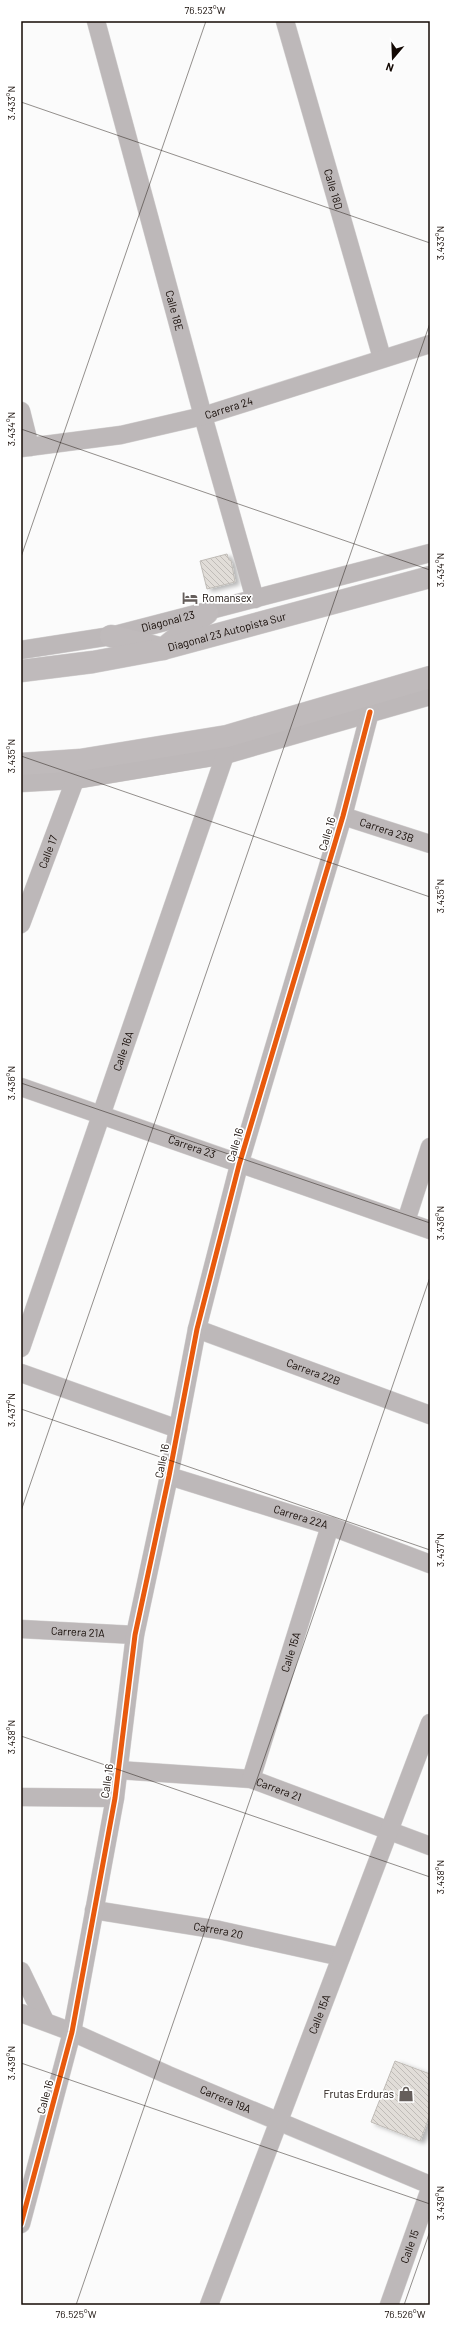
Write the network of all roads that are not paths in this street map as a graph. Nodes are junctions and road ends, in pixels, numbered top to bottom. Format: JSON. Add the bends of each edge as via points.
{"nodes":[{"id":1,"x":96,"y":21,"type":"edge"},
{"id":2,"x":285,"y":21,"type":"edge"},
{"id":3,"x":430,"y":344,"type":"edge"},
{"id":4,"x":382,"y":358,"type":"junction"},
{"id":5,"x":21,"y":411,"type":"edge"},
{"id":6,"x":203,"y":416,"type":"junction"},
{"id":7,"x":25,"y":447,"type":"edge"},
{"id":8,"x":430,"y":553,"type":"edge"},
{"id":9,"x":430,"y":577,"type":"edge"},
{"id":10,"x":255,"y":599,"type":"junction"},
{"id":11,"x":206,"y":613,"type":"junction"},
{"id":12,"x":111,"y":636,"type":"junction"},
{"id":13,"x":163,"y":648,"type":"junction"},
{"id":14,"x":21,"y":650,"type":"edge"},
{"id":15,"x":21,"y":671,"type":"edge"},
{"id":16,"x":430,"y":677,"type":"edge"},
{"id":17,"x":430,"y":696,"type":"edge"},
{"id":18,"x":370,"y":712,"type":"junction"},
{"id":19,"x":225,"y":755,"type":"junction"},
{"id":20,"x":21,"y":764,"type":"edge"},
{"id":21,"x":75,"y":780,"type":"junction"},
{"id":22,"x":21,"y":783,"type":"edge"},
{"id":23,"x":343,"y":816,"type":"junction"},
{"id":24,"x":430,"y":844,"type":"edge"},
{"id":25,"x":21,"y":924,"type":"edge"},
{"id":26,"x":21,"y":1087,"type":"edge"},
{"id":27,"x":102,"y":1116,"type":"junction"},
{"id":28,"x":430,"y":1147,"type":"edge"},
{"id":29,"x":240,"y":1165,"type":"junction"},
{"id":30,"x":406,"y":1221,"type":"junction"},
{"id":31,"x":430,"y":1230,"type":"edge"},
{"id":32,"x":25,"y":1325,"type":"edge"},
{"id":33,"x":197,"y":1329,"type":"junction"},
{"id":34,"x":21,"y":1348,"type":"edge"},
{"id":35,"x":21,"y":1373,"type":"edge"},
{"id":36,"x":430,"y":1415,"type":"edge"},
{"id":37,"x":178,"y":1429,"type":"junction"},
{"id":38,"x":169,"y":1476,"type":"junction"},
{"id":39,"x":330,"y":1526,"type":"junction"},
{"id":40,"x":430,"y":1564,"type":"edge"},
{"id":41,"x":21,"y":1629,"type":"edge"},
{"id":42,"x":135,"y":1635,"type":"junction"},
{"id":43,"x":430,"y":1723,"type":"edge"},
{"id":44,"x":118,"y":1770,"type":"junction"},
{"id":45,"x":251,"y":1779,"type":"junction"},
{"id":46,"x":21,"y":1797,"type":"edge"},
{"id":47,"x":115,"y":1798,"type":"junction"},
{"id":48,"x":389,"y":1830,"type":"junction"},
{"id":49,"x":430,"y":1846,"type":"edge"},
{"id":50,"x":94,"y":1910,"type":"junction"},
{"id":51,"x":341,"y":1957,"type":"junction"},
{"id":52,"x":21,"y":1971,"type":"edge"},
{"id":53,"x":21,"y":2013,"type":"edge"},
{"id":54,"x":45,"y":2021,"type":"junction"},
{"id":55,"x":72,"y":2032,"type":"junction"},
{"id":56,"x":278,"y":2122,"type":"junction"},
{"id":57,"x":430,"y":2185,"type":"edge"},
{"id":58,"x":430,"y":2189,"type":"edge"},
{"id":59,"x":21,"y":2224,"type":"edge"},
{"id":60,"x":209,"y":2305,"type":"edge"},
{"id":61,"x":389,"y":2305,"type":"edge"}],
"edges":[{"from":1,"to":6,"type":"street","name":"Calle 18E"},
{"from":2,"to":4,"type":"street","name":"Calle 18D"},
{"from":3,"to":4,"type":"street","name":"Carrera 24"},
{"from":4,"to":6,"type":"street","name":"Carrera 24"},
{"from":5,"to":7,"type":"street"},
{"from":6,"to":7,"type":"street","name":"Carrera 24","via":[[121,435]]},
{"from":6,"to":10,"type":"street","name":"Calle 18E"},
{"from":8,"to":10,"type":"street","name":"Diagonal 23"},
{"from":9,"to":13,"type":"main road","name":"Diagonal 23 Autopista Sur"},
{"from":10,"to":11,"type":"street","name":"Diagonal 23"},
{"from":11,"to":12,"type":"street","name":"Diagonal 23"},
{"from":11,"to":13,"type":"main road"},
{"from":12,"to":13,"type":"main road"},
{"from":12,"to":14,"type":"street","name":"Diagonal 23"},
{"from":13,"to":15,"type":"main road","name":"Diagonal 23 Autopista Sur","via":[[93,662]]},
{"from":16,"to":20,"type":"main road","via":[[227,736],[80,760]]},
{"from":17,"to":18,"type":"street"},
{"from":18,"to":19,"type":"street"},
{"from":18,"to":23,"type":"street","name":"Calle 16"},
{"from":19,"to":21,"type":"street"},
{"from":19,"to":27,"type":"street","name":"Calle 16A"},
{"from":21,"to":22,"type":"street"},
{"from":21,"to":25,"type":"street","name":"Calle 17"},
{"from":23,"to":24,"type":"street","name":"Carrera 23B"},
{"from":23,"to":29,"type":"street","name":"Calle 16"},
{"from":26,"to":27,"type":"street","name":"Carrera 23"},
{"from":27,"to":29,"type":"street","name":"Carrera 23"},
{"from":27,"to":32,"type":"street","name":"Calle 16A"},
{"from":28,"to":30,"type":"street"},
{"from":29,"to":30,"type":"street","name":"Carrera 23"},
{"from":29,"to":33,"type":"street","name":"Calle 16"},
{"from":30,"to":31,"type":"street","name":"Carrera 23"},
{"from":32,"to":34,"type":"street","name":"Calle 16A"},
{"from":33,"to":36,"type":"street","name":"Carrera 22B"},
{"from":33,"to":37,"type":"street","name":"Calle 16"},
{"from":35,"to":37,"type":"street"},
{"from":37,"to":38,"type":"street","name":"Calle 16"},
{"from":38,"to":39,"type":"street","name":"Carrera 22A"},
{"from":38,"to":42,"type":"street","name":"Calle 16"},
{"from":39,"to":40,"type":"street","name":"Carrera 22A"},
{"from":39,"to":45,"type":"street","name":"Calle 15A"},
{"from":41,"to":42,"type":"street","name":"Carrera 21A"},
{"from":42,"to":44,"type":"street","name":"Calle 16"},
{"from":43,"to":48,"type":"street","name":"Calle 15A"},
{"from":44,"to":45,"type":"street","name":"Carrera 21"},
{"from":44,"to":47,"type":"street","name":"Calle 16"},
{"from":45,"to":48,"type":"street","name":"Carrera 21"},
{"from":46,"to":47,"type":"street"},
{"from":47,"to":50,"type":"street","name":"Calle 16"},
{"from":48,"to":49,"type":"street","name":"Carrera 21"},
{"from":48,"to":51,"type":"street","name":"Calle 15A"},
{"from":50,"to":51,"type":"street","name":"Carrera 20","via":[[219,1930]]},
{"from":50,"to":55,"type":"street","name":"Calle 16"},
{"from":51,"to":56,"type":"street","name":"Calle 15A"},
{"from":52,"to":54,"type":"street"},
{"from":53,"to":54,"type":"street","name":"Carrera 19A"},
{"from":54,"to":55,"type":"street","name":"Carrera 19A"},
{"from":55,"to":56,"type":"street","name":"Carrera 19A"},
{"from":55,"to":59,"type":"street","name":"Calle 16"},
{"from":56,"to":57,"type":"street","name":"Carrera 19A"},
{"from":56,"to":60,"type":"street","name":"Calle 15A"},
{"from":58,"to":61,"type":"street","name":"Calle 15"}]}
